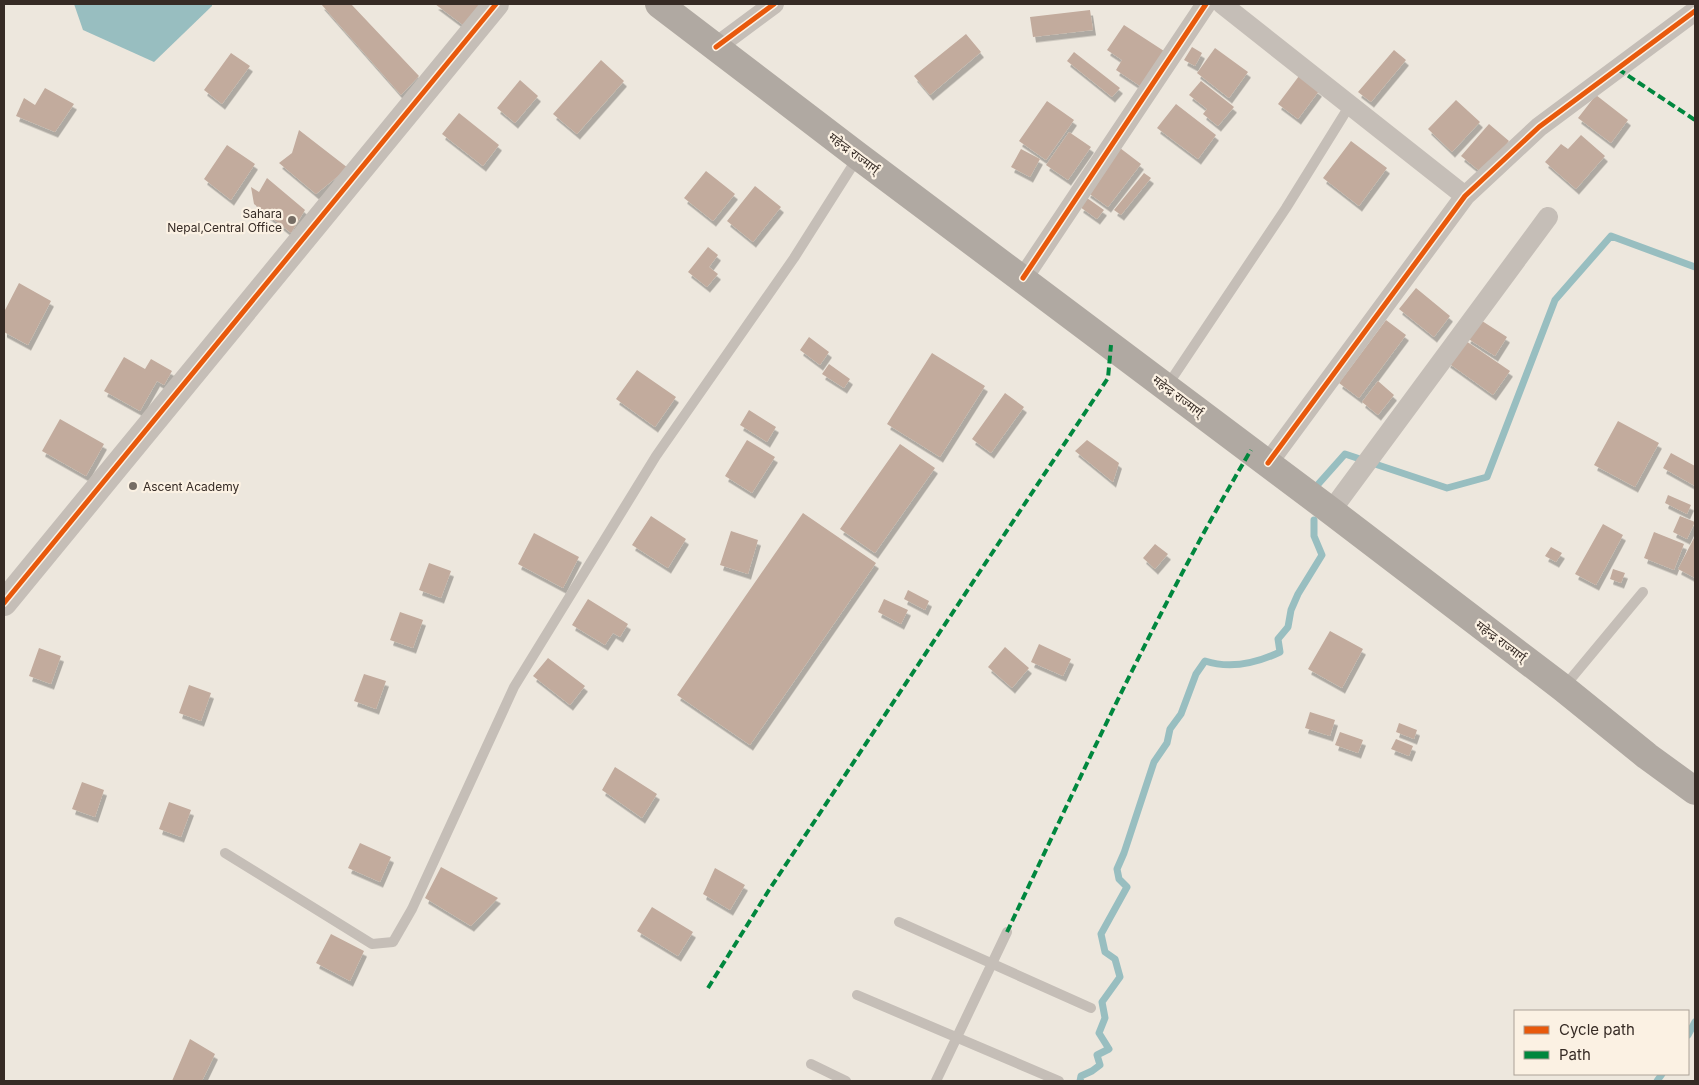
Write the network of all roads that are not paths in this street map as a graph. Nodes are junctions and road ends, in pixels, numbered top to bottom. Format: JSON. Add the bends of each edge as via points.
{"nodes":[{"id":1,"x":496,"y":4,"type":"edge"},
{"id":2,"x":659,"y":4,"type":"edge"},
{"id":3,"x":774,"y":4,"type":"edge"},
{"id":4,"x":1206,"y":4,"type":"edge"},
{"id":5,"x":1222,"y":4,"type":"edge"},
{"id":6,"x":1695,"y":11,"type":"edge"},
{"id":7,"x":716,"y":47,"type":"junction"},
{"id":8,"x":1350,"y":105,"type":"junction"},
{"id":9,"x":858,"y":156,"type":"junction"},
{"id":10,"x":1465,"y":196,"type":"junction"},
{"id":11,"x":1548,"y":217,"type":"dead end"},
{"id":12,"x":1022,"y":278,"type":"junction"},
{"id":13,"x":1166,"y":387,"type":"junction"},
{"id":14,"x":1268,"y":463,"type":"junction"},
{"id":15,"x":1331,"y":511,"type":"junction"},
{"id":16,"x":1643,"y":592,"type":"dead end"},
{"id":17,"x":4,"y":603,"type":"edge"},
{"id":18,"x":1563,"y":688,"type":"junction"},
{"id":19,"x":1695,"y":791,"type":"edge"},
{"id":20,"x":225,"y":853,"type":"dead end"},
{"id":21,"x":899,"y":922,"type":"dead end"},
{"id":22,"x":1007,"y":932,"type":"dead end"},
{"id":23,"x":992,"y":964,"type":"junction"},
{"id":24,"x":857,"y":994,"type":"dead end"},
{"id":25,"x":1091,"y":1008,"type":"dead end"},
{"id":26,"x":957,"y":1038,"type":"junction"},
{"id":27,"x":811,"y":1064,"type":"dead end"},
{"id":28,"x":846,"y":1081,"type":"edge"},
{"id":29,"x":936,"y":1081,"type":"edge"},
{"id":30,"x":1059,"y":1081,"type":"edge"}],
"edges":[{"from":1,"to":17,"type":"street"},
{"from":2,"to":7,"type":"highway","name":"महेन्द्र राज्मार्ग्"},
{"from":3,"to":7,"type":"street"},
{"from":4,"to":12,"type":"street"},
{"from":5,"to":8,"type":"street"},
{"from":6,"to":10,"type":"street","via":[[1539,127]]},
{"from":7,"to":9,"type":"highway","name":"महेन्द्र राज्मार्ग्"},
{"from":8,"to":10,"type":"street"},
{"from":8,"to":13,"type":"lane","via":[[1286,208]]},
{"from":9,"to":12,"type":"highway","name":"महेन्द्र राज्मार्ग्"},
{"from":9,"to":20,"type":"lane","via":[[794,258],[656,456],[514,687],[412,909],[393,942],[372,944]]},
{"from":10,"to":14,"type":"street"},
{"from":11,"to":15,"type":"street"},
{"from":12,"to":13,"type":"highway","name":"महेन्द्र राज्मार्ग्"},
{"from":13,"to":14,"type":"highway","name":"महेन्द्र राज्मार्ग्"},
{"from":14,"to":15,"type":"highway","name":"महेन्द्र राज्मार्ग्"},
{"from":15,"to":18,"type":"highway","name":"महेन्द्र राज्मार्ग्"},
{"from":16,"to":18,"type":"lane"},
{"from":18,"to":19,"type":"highway","name":"महेन्द्र राज्मार्ग्"},
{"from":21,"to":23,"type":"lane"},
{"from":22,"to":23,"type":"lane"},
{"from":23,"to":25,"type":"lane"},
{"from":23,"to":26,"type":"lane"},
{"from":24,"to":26,"type":"lane"},
{"from":26,"to":29,"type":"lane"},
{"from":26,"to":30,"type":"lane"},
{"from":27,"to":28,"type":"lane"}]}
